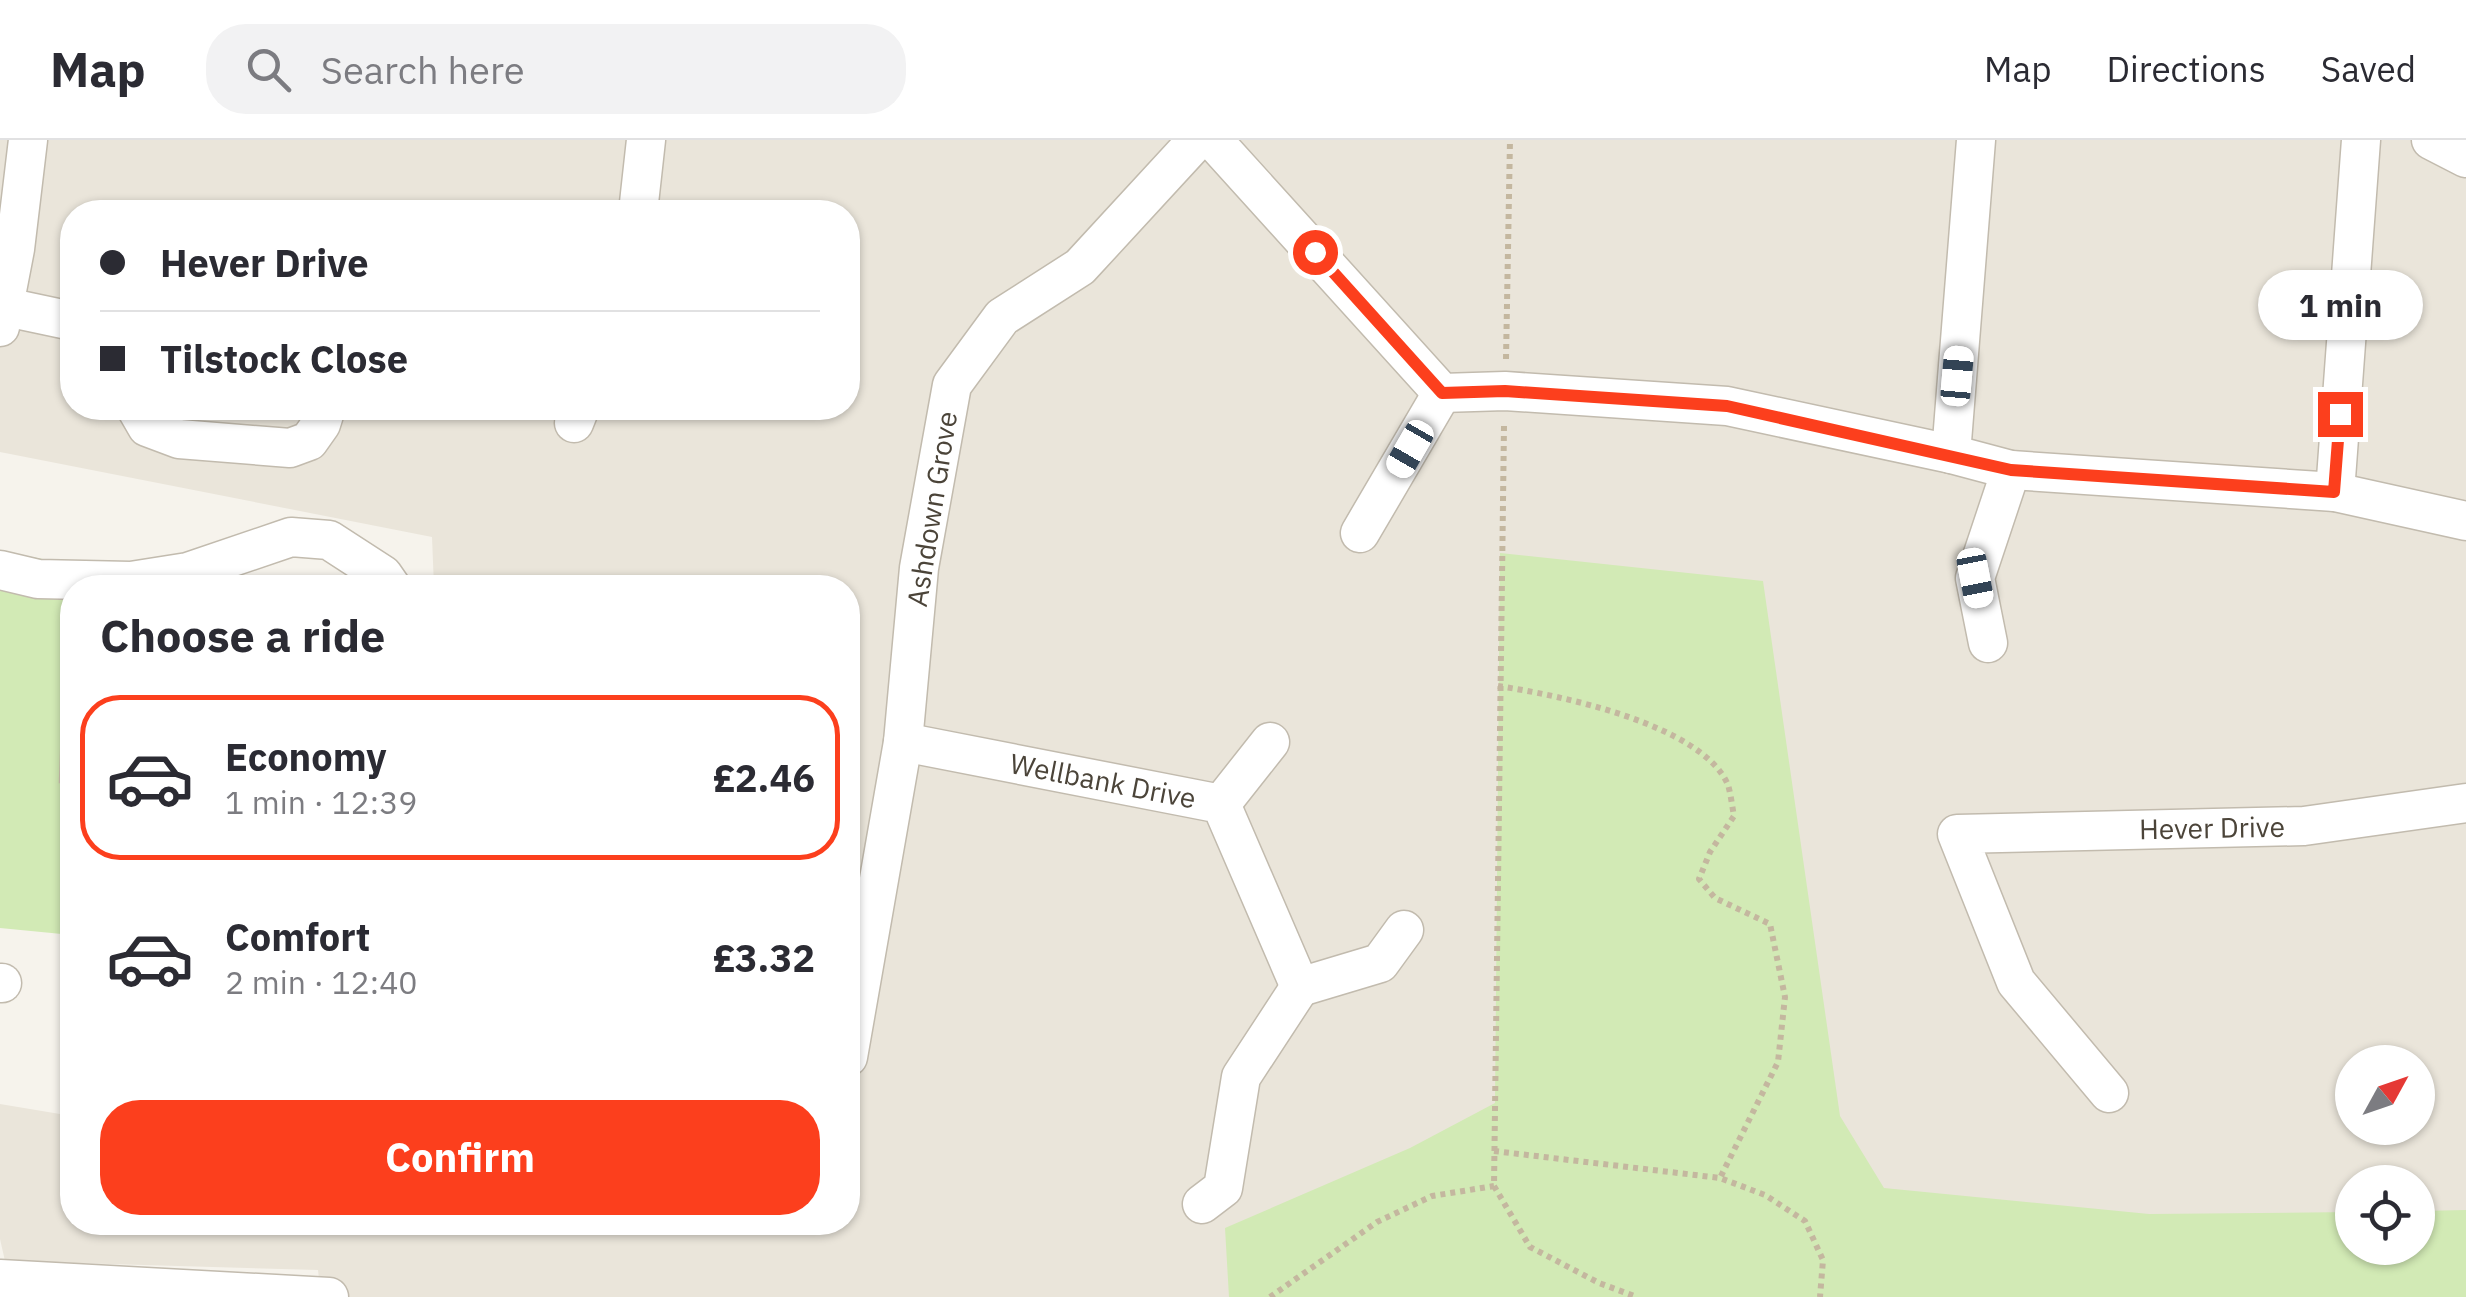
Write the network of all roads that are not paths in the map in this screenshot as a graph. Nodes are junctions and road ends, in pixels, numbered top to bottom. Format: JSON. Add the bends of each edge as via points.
{"nodes":[{"id":1,"x":28,"y":140,"type":"edge"},
{"id":2,"x":646,"y":140,"type":"edge"},
{"id":3,"x":1196,"y":140,"type":"edge"},
{"id":4,"x":1213,"y":140,"type":"edge"},
{"id":5,"x":1976,"y":140,"type":"edge"},
{"id":6,"x":2362,"y":140,"type":"edge"},
{"id":7,"x":2430,"y":140,"type":"edge"},
{"id":8,"x":2466,"y":158,"type":"edge"},
{"id":9,"x":639,"y":200,"type":"edge"},
{"id":10,"x":3,"y":317,"type":"edge"},
{"id":11,"x":60,"y":321,"type":"edge"},
{"id":12,"x":1442,"y":393,"type":"junction"},
{"id":13,"x":143,"y":420,"type":"edge"},
{"id":14,"x":322,"y":420,"type":"edge"},
{"id":15,"x":1950,"y":454,"type":"junction"},
{"id":16,"x":2011,"y":470,"type":"junction"},
{"id":17,"x":2334,"y":492,"type":"junction"},
{"id":18,"x":2466,"y":521,"type":"edge"},
{"id":19,"x":1360,"y":533,"type":"dead end"},
{"id":20,"x":0,"y":570,"type":"edge"},
{"id":21,"x":167,"y":575,"type":"edge"},
{"id":22,"x":384,"y":575,"type":"edge"},
{"id":23,"x":60,"y":579,"type":"edge"},
{"id":24,"x":1988,"y":643,"type":"dead end"},
{"id":25,"x":903,"y":742,"type":"junction"},
{"id":26,"x":1270,"y":742,"type":"dead end"},
{"id":27,"x":2466,"y":803,"type":"edge"},
{"id":28,"x":1221,"y":804,"type":"junction"},
{"id":29,"x":1404,"y":930,"type":"dead end"},
{"id":30,"x":1300,"y":987,"type":"junction"},
{"id":31,"x":860,"y":988,"type":"edge"},
{"id":32,"x":2109,"y":1092,"type":"dead end"},
{"id":33,"x":1202,"y":1204,"type":"dead end"},
{"id":34,"x":0,"y":1279,"type":"edge"},
{"id":35,"x":328,"y":1297,"type":"edge"}],
"edges":[{"from":1,"to":10,"type":"street"},
{"from":2,"to":9,"type":"street"},
{"from":3,"to":25,"type":"street","name":"Ashdown Grove","via":[[1080,267],[1002,318],[952,385],[919,568]]},
{"from":4,"to":12,"type":"street"},
{"from":5,"to":15,"type":"street"},
{"from":6,"to":17,"type":"street"},
{"from":7,"to":8,"type":"street"},
{"from":10,"to":11,"type":"street"},
{"from":12,"to":15,"type":"street","via":[[1727,406]]},
{"from":12,"to":19,"type":"street"},
{"from":13,"to":14,"type":"street","via":[[179,439],[290,448],[309,441]]},
{"from":15,"to":16,"type":"street"},
{"from":16,"to":17,"type":"street"},
{"from":16,"to":24,"type":"street","via":[[1975,578]]},
{"from":17,"to":18,"type":"street"},
{"from":20,"to":23,"type":"street"},
{"from":21,"to":22,"type":"street","via":[[290,537],[329,540]]},
{"from":25,"to":28,"type":"street","name":"Wellbank Drive"},
{"from":25,"to":31,"type":"street","name":"Ashdown Grove"},
{"from":26,"to":28,"type":"street"},
{"from":27,"to":32,"type":"street","name":"Hever Drive","via":[[2304,826],[1957,834],[2016,982]]},
{"from":28,"to":30,"type":"street","name":"Wellbank Drive"},
{"from":29,"to":30,"type":"street","via":[[1380,963]]},
{"from":30,"to":33,"type":"street","via":[[1241,1078],[1223,1188]]},
{"from":34,"to":35,"type":"street"}]}
